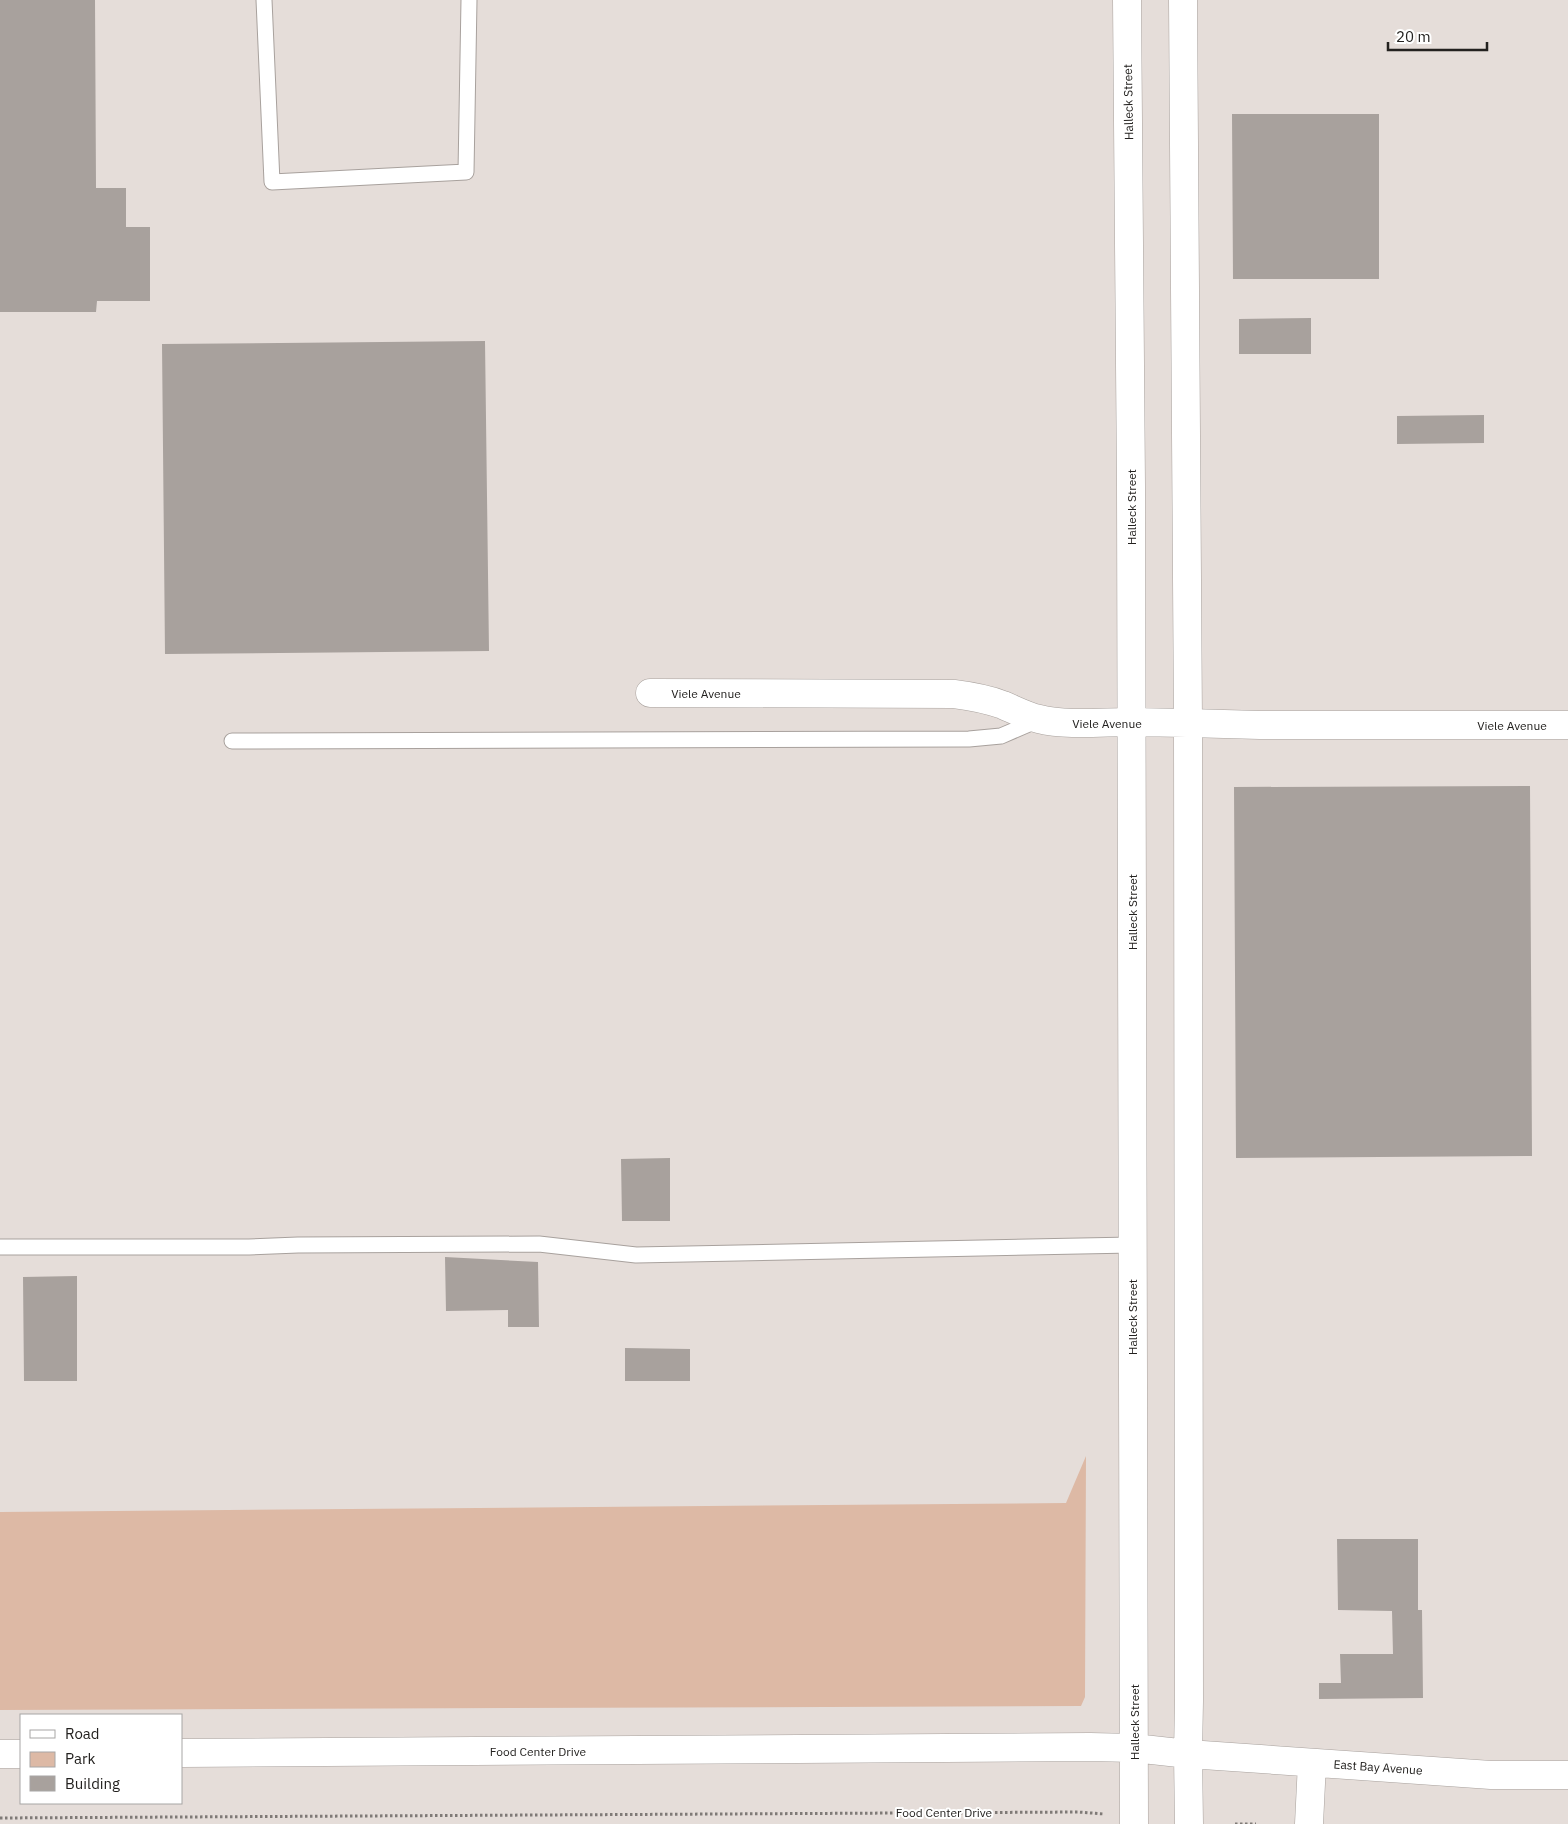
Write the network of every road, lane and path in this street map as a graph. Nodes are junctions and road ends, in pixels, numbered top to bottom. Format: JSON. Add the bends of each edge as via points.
{"nodes":[{"id":1,"x":264,"y":0,"type":"edge"},
{"id":2,"x":469,"y":0,"type":"edge"},
{"id":3,"x":1127,"y":0,"type":"edge"},
{"id":4,"x":1183,"y":0,"type":"edge"},
{"id":5,"x":650,"y":693,"type":"dead end"},
{"id":6,"x":1040,"y":720,"type":"junction"},
{"id":7,"x":1131,"y":722,"type":"junction"},
{"id":8,"x":1188,"y":723,"type":"junction"},
{"id":9,"x":1568,"y":725,"type":"edge"},
{"id":10,"x":232,"y":741,"type":"dead end"},
{"id":11,"x":1132,"y":1245,"type":"junction"},
{"id":12,"x":0,"y":1247,"type":"edge"},
{"id":13,"x":1134,"y":1748,"type":"junction"},
{"id":14,"x":182,"y":1753,"type":"edge"},
{"id":15,"x":0,"y":1754,"type":"edge"},
{"id":16,"x":20,"y":1754,"type":"edge"},
{"id":17,"x":1188,"y":1754,"type":"junction"},
{"id":18,"x":1312,"y":1763,"type":"junction"},
{"id":19,"x":1568,"y":1775,"type":"edge"},
{"id":20,"x":1078,"y":1812,"type":"dead end"},
{"id":21,"x":0,"y":1818,"type":"edge"},
{"id":22,"x":1134,"y":1824,"type":"edge"},
{"id":23,"x":1189,"y":1824,"type":"edge"},
{"id":24,"x":1235,"y":1824,"type":"edge"},
{"id":25,"x":1256,"y":1824,"type":"edge"},
{"id":26,"x":1309,"y":1824,"type":"edge"}],
"edges":[{"from":1,"to":2,"type":"lane","via":[[272,182],[466,172]]},
{"from":3,"to":7,"type":"main road","name":"Halleck Street"},
{"from":4,"to":8,"type":"main road"},
{"from":5,"to":6,"type":"main road","name":"Viele Avenue","via":[[954,694],[1002,704]]},
{"from":6,"to":7,"type":"main road","name":"Viele Avenue"},
{"from":6,"to":10,"type":"lane","via":[[1001,736],[969,739]]},
{"from":7,"to":8,"type":"main road","name":"Viele Avenue"},
{"from":7,"to":11,"type":"main road","name":"Halleck Street"},
{"from":8,"to":9,"type":"main road","name":"Viele Avenue"},
{"from":8,"to":17,"type":"main road"},
{"from":11,"to":12,"type":"lane","via":[[636,1255],[539,1244]]},
{"from":11,"to":13,"type":"main road","name":"Halleck Street"},
{"from":13,"to":14,"type":"main road","name":"Food Center Drive"},
{"from":13,"to":17,"type":"main road","name":"Food Center Drive"},
{"from":13,"to":22,"type":"main road","name":"Halleck Street"},
{"from":15,"to":16,"type":"main road"},
{"from":17,"to":18,"type":"main road","name":"East Bay Avenue"},
{"from":17,"to":23,"type":"main road"},
{"from":18,"to":19,"type":"main road","name":"East Bay Avenue","via":[[1491,1775]]},
{"from":18,"to":26,"type":"main road"},
{"from":20,"to":21,"type":"path","name":"Food Center Drive"},
{"from":24,"to":25,"type":"path"}]}
